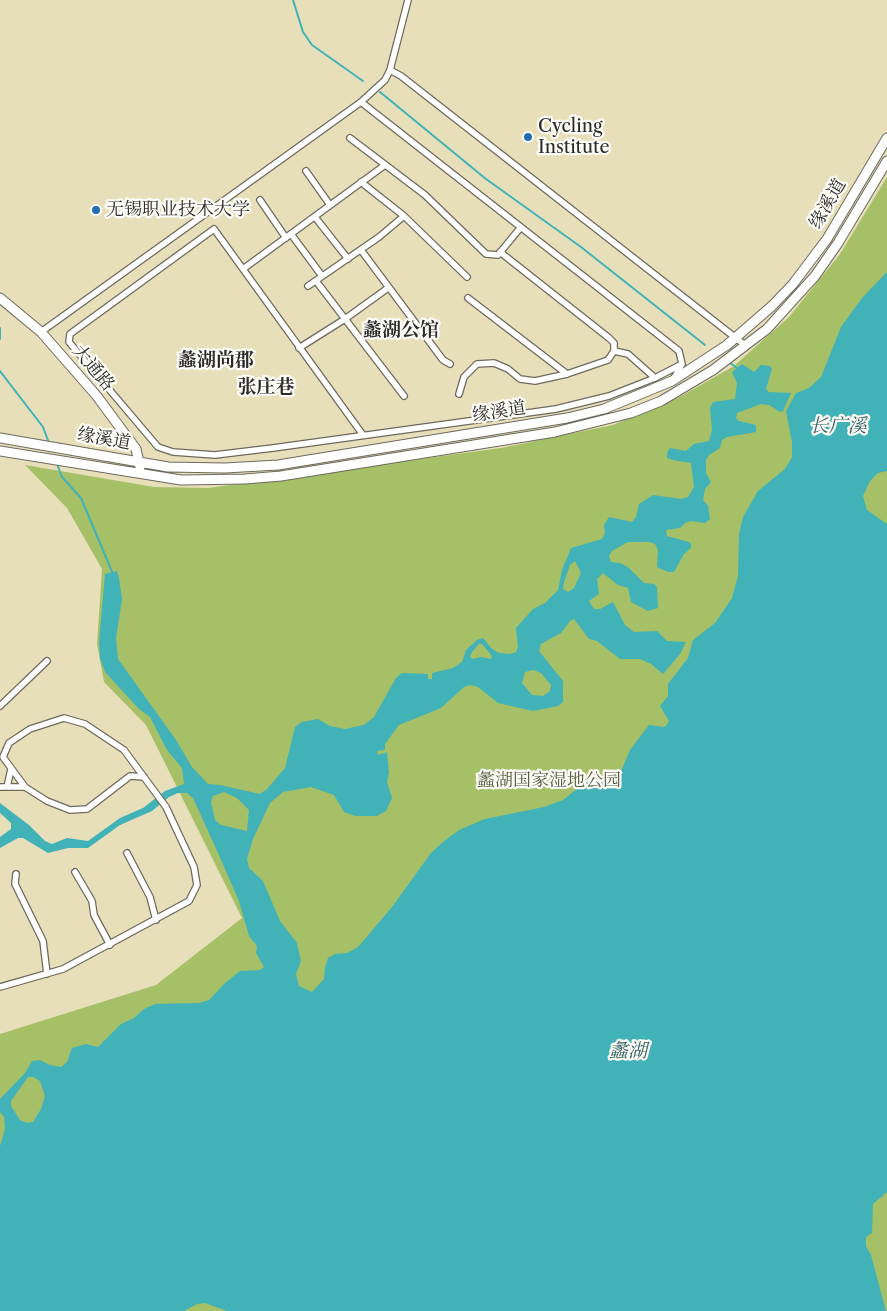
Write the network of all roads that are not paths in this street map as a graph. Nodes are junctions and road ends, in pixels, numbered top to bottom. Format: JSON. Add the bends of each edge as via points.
{"nodes":[{"id":1,"x":408,"y":0,"type":"edge"},
{"id":2,"x":390,"y":70,"type":"junction"},
{"id":3,"x":361,"y":102,"type":"junction"},
{"id":4,"x":350,"y":138,"type":"dead end"},
{"id":5,"x":887,"y":138,"type":"edge"},
{"id":6,"x":887,"y":161,"type":"edge"},
{"id":7,"x":385,"y":165,"type":"junction"},
{"id":8,"x":306,"y":172,"type":"dead end"},
{"id":9,"x":361,"y":182,"type":"junction"},
{"id":10,"x":260,"y":200,"type":"dead end"},
{"id":11,"x":330,"y":205,"type":"junction"},
{"id":12,"x":315,"y":216,"type":"junction"},
{"id":13,"x":404,"y":216,"type":"junction"},
{"id":14,"x":521,"y":227,"type":"junction"},
{"id":15,"x":289,"y":236,"type":"junction"},
{"id":16,"x":361,"y":250,"type":"junction"},
{"id":17,"x":500,"y":252,"type":"junction"},
{"id":18,"x":348,"y":259,"type":"junction"},
{"id":19,"x":243,"y":269,"type":"junction"},
{"id":20,"x":322,"y":276,"type":"junction"},
{"id":21,"x":467,"y":278,"type":"dead end"},
{"id":22,"x":316,"y":281,"type":"junction"},
{"id":23,"x":308,"y":286,"type":"dead end"},
{"id":24,"x":388,"y":288,"type":"junction"},
{"id":25,"x":0,"y":298,"type":"edge"},
{"id":26,"x":468,"y":298,"type":"dead end"},
{"id":27,"x":345,"y":319,"type":"junction"},
{"id":28,"x":41,"y":332,"type":"junction"},
{"id":29,"x":736,"y":337,"type":"junction"},
{"id":30,"x":746,"y":346,"type":"junction"},
{"id":31,"x":299,"y":348,"type":"junction"},
{"id":32,"x":614,"y":351,"type":"junction"},
{"id":33,"x":450,"y":364,"type":"dead end"},
{"id":34,"x":682,"y":364,"type":"junction"},
{"id":35,"x":567,"y":374,"type":"junction"},
{"id":36,"x":655,"y":378,"type":"junction"},
{"id":37,"x":672,"y":381,"type":"junction"},
{"id":38,"x":459,"y":394,"type":"dead end"},
{"id":39,"x":404,"y":396,"type":"dead end"},
{"id":40,"x":363,"y":435,"type":"junction"},
{"id":41,"x":0,"y":438,"type":"edge"},
{"id":42,"x":0,"y":451,"type":"edge"},
{"id":43,"x":140,"y":462,"type":"junction"},
{"id":44,"x":140,"y":474,"type":"junction"},
{"id":45,"x":46,"y":661,"type":"dead end"},
{"id":46,"x":0,"y":706,"type":"edge"},
{"id":47,"x":134,"y":763,"type":"junction"},
{"id":48,"x":11,"y":769,"type":"junction"},
{"id":49,"x":130,"y":776,"type":"junction"},
{"id":50,"x":144,"y":777,"type":"junction"},
{"id":51,"x":25,"y":786,"type":"junction"},
{"id":52,"x":0,"y":787,"type":"edge"},
{"id":53,"x":7,"y":787,"type":"junction"},
{"id":54,"x":127,"y":853,"type":"dead end"},
{"id":55,"x":75,"y":872,"type":"dead end"},
{"id":56,"x":16,"y":874,"type":"dead end"},
{"id":57,"x":156,"y":920,"type":"junction"},
{"id":58,"x":110,"y":944,"type":"junction"},
{"id":59,"x":46,"y":974,"type":"junction"},
{"id":60,"x":0,"y":987,"type":"edge"}],
"edges":[{"from":1,"to":2,"type":"street"},
{"from":2,"to":3,"type":"street","via":[[385,80]]},
{"from":2,"to":29,"type":"street"},
{"from":3,"to":14,"type":"street"},
{"from":3,"to":28,"type":"street"},
{"from":4,"to":7,"type":"street"},
{"from":5,"to":29,"type":"main road","name":"缘溪道","via":[[812,260],[772,306]]},
{"from":6,"to":30,"type":"main road","name":"缘溪道","via":[[838,244],[815,276],[790,305]]},
{"from":7,"to":9,"type":"street"},
{"from":7,"to":17,"type":"street","via":[[426,195],[486,254],[498,255]]},
{"from":8,"to":11,"type":"street"},
{"from":9,"to":11,"type":"street"},
{"from":9,"to":13,"type":"street"},
{"from":10,"to":15,"type":"street"},
{"from":11,"to":12,"type":"street"},
{"from":12,"to":15,"type":"street"},
{"from":12,"to":18,"type":"street"},
{"from":13,"to":16,"type":"street"},
{"from":13,"to":21,"type":"street"},
{"from":14,"to":17,"type":"street"},
{"from":14,"to":34,"type":"street","via":[[679,351]]},
{"from":15,"to":19,"type":"street"},
{"from":15,"to":20,"type":"street"},
{"from":16,"to":18,"type":"street"},
{"from":16,"to":24,"type":"street"},
{"from":17,"to":32,"type":"street","via":[[609,338],[614,343]]},
{"from":18,"to":20,"type":"street"},
{"from":19,"to":31,"type":"street"},
{"from":19,"to":40,"type":"street","via":[[214,229],[70,334],[69,342],[158,447],[173,452],[215,455]]},
{"from":20,"to":22,"type":"street"},
{"from":22,"to":23,"type":"street"},
{"from":22,"to":27,"type":"street"},
{"from":24,"to":27,"type":"street"},
{"from":24,"to":33,"type":"street","via":[[443,360]]},
{"from":25,"to":28,"type":"main road","name":"大通路"},
{"from":26,"to":35,"type":"street"},
{"from":27,"to":31,"type":"street"},
{"from":27,"to":39,"type":"street"},
{"from":28,"to":43,"type":"main road","name":"大通路","via":[[96,395],[136,448]]},
{"from":29,"to":30,"type":"street"},
{"from":29,"to":37,"type":"main road","name":"缘溪道"},
{"from":30,"to":44,"type":"main road","name":"缘溪道","via":[[714,370],[661,401],[593,424],[281,476],[181,480]]},
{"from":31,"to":40,"type":"street"},
{"from":32,"to":35,"type":"street","via":[[608,360]]},
{"from":32,"to":36,"type":"street","via":[[628,354]]},
{"from":34,"to":36,"type":"street"},
{"from":34,"to":37,"type":"street"},
{"from":35,"to":38,"type":"street","via":[[535,381],[520,378],[494,363],[477,364],[464,377]]},
{"from":36,"to":40,"type":"street","via":[[608,396],[556,409]]},
{"from":37,"to":43,"type":"main road","name":"缘溪道","via":[[604,408],[567,418],[278,465],[195,469]]},
{"from":41,"to":43,"type":"main road","name":"缘溪道"},
{"from":42,"to":44,"type":"main road","name":"缘溪道"},
{"from":43,"to":44,"type":"main road","name":"大通路"},
{"from":45,"to":46,"type":"street"},
{"from":47,"to":48,"type":"street","via":[[124,750],[85,724],[64,718],[30,730],[9,743],[3,757]]},
{"from":47,"to":49,"type":"street"},
{"from":47,"to":50,"type":"street"},
{"from":48,"to":51,"type":"street"},
{"from":48,"to":53,"type":"street"},
{"from":49,"to":50,"type":"street"},
{"from":49,"to":51,"type":"street","via":[[87,809],[70,810],[47,802]]},
{"from":50,"to":57,"type":"street","via":[[163,803],[194,867],[197,885],[189,901]]},
{"from":51,"to":53,"type":"street"},
{"from":52,"to":53,"type":"street"},
{"from":54,"to":57,"type":"street","via":[[150,897]]},
{"from":55,"to":58,"type":"street","via":[[92,901],[94,915]]},
{"from":56,"to":59,"type":"street","via":[[15,884],[43,941]]},
{"from":57,"to":58,"type":"street"},
{"from":58,"to":59,"type":"street","via":[[63,969]]},
{"from":59,"to":60,"type":"street"}]}
